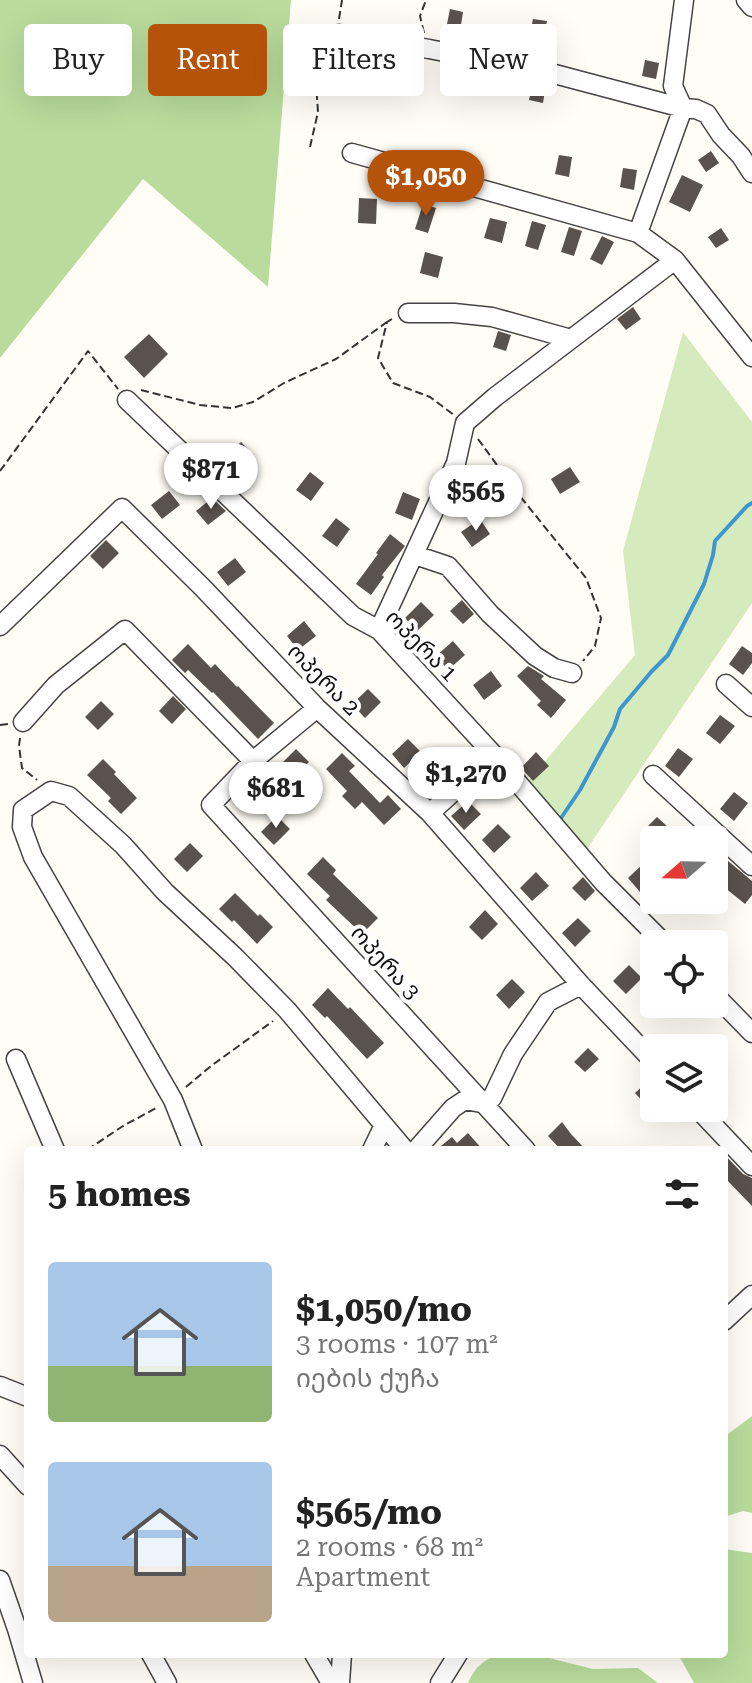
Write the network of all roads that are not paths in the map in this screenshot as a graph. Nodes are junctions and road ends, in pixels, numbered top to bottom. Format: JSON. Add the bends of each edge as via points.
{"nodes":[{"id":1,"x":684,"y":0,"type":"edge"},
{"id":2,"x":746,"y":0,"type":"edge"},
{"id":3,"x":752,"y":7,"type":"edge"},
{"id":4,"x":424,"y":48,"type":"edge"},
{"id":5,"x":683,"y":108,"type":"junction"},
{"id":6,"x":352,"y":153,"type":"dead end"},
{"id":7,"x":752,"y":173,"type":"edge"},
{"id":8,"x":638,"y":233,"type":"junction"},
{"id":9,"x":675,"y":260,"type":"junction"},
{"id":10,"x":408,"y":313,"type":"road end"},
{"id":11,"x":571,"y":339,"type":"junction"},
{"id":12,"x":752,"y":357,"type":"edge"},
{"id":13,"x":127,"y":400,"type":"road end"},
{"id":14,"x":415,"y":555,"type":"junction"},
{"id":15,"x":0,"y":626,"type":"edge"},
{"id":16,"x":379,"y":630,"type":"junction"},
{"id":17,"x":572,"y":673,"type":"road end"},
{"id":18,"x":726,"y":684,"type":"dead end"},
{"id":19,"x":752,"y":707,"type":"edge"},
{"id":20,"x":317,"y":708,"type":"junction"},
{"id":21,"x":23,"y":722,"type":"road end"},
{"id":22,"x":494,"y":755,"type":"junction"},
{"id":23,"x":253,"y":761,"type":"junction"},
{"id":24,"x":653,"y":775,"type":"dead end"},
{"id":25,"x":430,"y":813,"type":"junction"},
{"id":26,"x":752,"y":866,"type":"edge"},
{"id":27,"x":651,"y":930,"type":"edge"},
{"id":28,"x":581,"y":985,"type":"junction"},
{"id":29,"x":728,"y":1008,"type":"edge"},
{"id":30,"x":752,"y":1033,"type":"edge"},
{"id":31,"x":640,"y":1047,"type":"edge"},
{"id":32,"x":16,"y":1059,"type":"dead end"},
{"id":33,"x":481,"y":1103,"type":"junction"},
{"id":34,"x":710,"y":1122,"type":"edge"},
{"id":35,"x":384,"y":1125,"type":"junction"},
{"id":36,"x":53,"y":1146,"type":"edge"},
{"id":37,"x":191,"y":1146,"type":"edge"},
{"id":38,"x":374,"y":1146,"type":"edge"},
{"id":39,"x":402,"y":1146,"type":"edge"},
{"id":40,"x":420,"y":1146,"type":"edge"},
{"id":41,"x":522,"y":1146,"type":"edge"},
{"id":42,"x":752,"y":1166,"type":"edge"},
{"id":43,"x":752,"y":1295,"type":"edge"},
{"id":44,"x":728,"y":1317,"type":"edge"},
{"id":45,"x":0,"y":1386,"type":"edge"},
{"id":46,"x":24,"y":1395,"type":"edge"},
{"id":47,"x":0,"y":1455,"type":"edge"},
{"id":48,"x":24,"y":1482,"type":"edge"},
{"id":49,"x":0,"y":1580,"type":"edge"},
{"id":50,"x":24,"y":1653,"type":"edge"},
{"id":51,"x":26,"y":1658,"type":"edge"},
{"id":52,"x":153,"y":1658,"type":"edge"},
{"id":53,"x":316,"y":1658,"type":"edge"},
{"id":54,"x":342,"y":1658,"type":"edge"},
{"id":55,"x":456,"y":1658,"type":"edge"},
{"id":56,"x":33,"y":1683,"type":"edge"},
{"id":57,"x":167,"y":1683,"type":"edge"},
{"id":58,"x":331,"y":1683,"type":"edge"},
{"id":59,"x":340,"y":1683,"type":"edge"},
{"id":60,"x":440,"y":1683,"type":"edge"}],
"edges":[{"from":1,"to":5,"type":"street","via":[[673,86]]},
{"from":2,"to":3,"type":"street"},
{"from":4,"to":5,"type":"street","via":[[547,72]]},
{"from":5,"to":7,"type":"street","via":[[707,114]]},
{"from":5,"to":8,"type":"street"},
{"from":6,"to":8,"type":"street"},
{"from":8,"to":9,"type":"street"},
{"from":9,"to":11,"type":"street"},
{"from":9,"to":12,"type":"street"},
{"from":10,"to":11,"type":"street","via":[[492,317]]},
{"from":11,"to":14,"type":"street","via":[[465,423],[456,463]]},
{"from":13,"to":16,"type":"street","name":"ოპერა 1","via":[[353,616]]},
{"from":14,"to":16,"type":"street"},
{"from":14,"to":17,"type":"street","via":[[448,566],[535,656]]},
{"from":15,"to":20,"type":"street","name":"ოპერა 2","via":[[122,508]]},
{"from":16,"to":22,"type":"street","name":"ოპერა 1"},
{"from":18,"to":19,"type":"street"},
{"from":20,"to":23,"type":"street"},
{"from":20,"to":25,"type":"street","name":"ოპერა 2"},
{"from":21,"to":23,"type":"street","via":[[56,685],[125,630]]},
{"from":22,"to":25,"type":"street"},
{"from":22,"to":27,"type":"street","name":"ოპერა 1"},
{"from":23,"to":33,"type":"street","name":"ოპერა 3","via":[[211,805]]},
{"from":24,"to":26,"type":"street"},
{"from":25,"to":28,"type":"street","name":"ოპერა 2"},
{"from":28,"to":31,"type":"street","name":"ოპერა 2"},
{"from":28,"to":33,"type":"street","via":[[548,1002],[513,1054],[492,1098]]},
{"from":29,"to":30,"type":"street"},
{"from":32,"to":36,"type":"street"},
{"from":33,"to":40,"type":"street","via":[[465,1100],[453,1108]]},
{"from":33,"to":41,"type":"street","name":"ოპერა 3"},
{"from":34,"to":42,"type":"street"},
{"from":35,"to":37,"type":"street","via":[[235,957],[69,796],[51,791],[23,810],[22,827],[33,857],[173,1100]]},
{"from":35,"to":38,"type":"street"},
{"from":35,"to":39,"type":"street"},
{"from":43,"to":44,"type":"street"},
{"from":45,"to":46,"type":"street"},
{"from":47,"to":48,"type":"street"},
{"from":49,"to":50,"type":"street"},
{"from":51,"to":56,"type":"street"},
{"from":52,"to":57,"type":"street"},
{"from":53,"to":58,"type":"street"},
{"from":54,"to":59,"type":"street"},
{"from":55,"to":60,"type":"street"}]}
